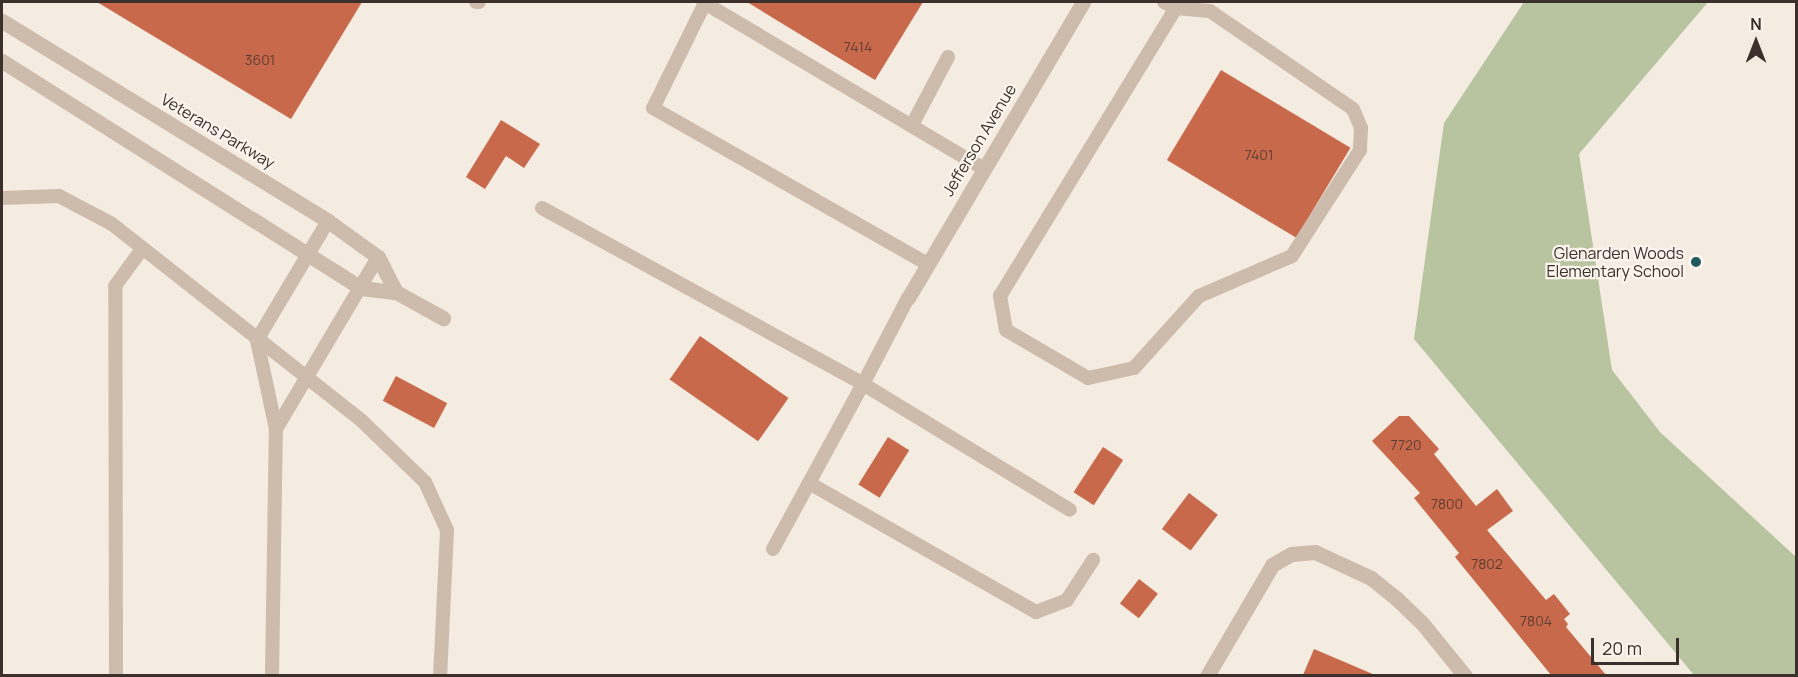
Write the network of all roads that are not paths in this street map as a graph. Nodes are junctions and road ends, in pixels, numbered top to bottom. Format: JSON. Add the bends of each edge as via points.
{"nodes":[{"id":1,"x":704,"y":2,"type":"edge"},
{"id":2,"x":1083,"y":2,"type":"edge"},
{"id":3,"x":1170,"y":5,"type":"edge"},
{"id":4,"x":722,"y":6,"type":"edge"},
{"id":5,"x":2,"y":21,"type":"edge"},
{"id":6,"x":948,"y":57,"type":"dead end"},
{"id":7,"x":2,"y":61,"type":"edge"},
{"id":8,"x":912,"y":125,"type":"junction"},
{"id":9,"x":982,"y":168,"type":"junction"},
{"id":10,"x":2,"y":198,"type":"edge"},
{"id":11,"x":542,"y":208,"type":"dead end"},
{"id":12,"x":328,"y":221,"type":"junction"},
{"id":13,"x":142,"y":249,"type":"junction"},
{"id":14,"x":308,"y":255,"type":"junction"},
{"id":15,"x":378,"y":257,"type":"junction"},
{"id":16,"x":928,"y":264,"type":"junction"},
{"id":17,"x":361,"y":288,"type":"junction"},
{"id":18,"x":396,"y":292,"type":"junction"},
{"id":19,"x":908,"y":298,"type":"joint"},
{"id":20,"x":443,"y":318,"type":"dead end"},
{"id":21,"x":257,"y":340,"type":"junction"},
{"id":22,"x":307,"y":380,"type":"junction"},
{"id":23,"x":863,"y":384,"type":"junction"},
{"id":24,"x":276,"y":429,"type":"junction"},
{"id":25,"x":809,"y":483,"type":"junction"},
{"id":26,"x":1070,"y":510,"type":"dead end"},
{"id":27,"x":773,"y":549,"type":"dead end"},
{"id":28,"x":1093,"y":560,"type":"dead end"},
{"id":29,"x":116,"y":675,"type":"edge"},
{"id":30,"x":272,"y":675,"type":"edge"},
{"id":31,"x":440,"y":675,"type":"edge"},
{"id":32,"x":1207,"y":675,"type":"edge"},
{"id":33,"x":1465,"y":675,"type":"edge"}],
"edges":[{"from":1,"to":4,"type":"lane"},
{"from":1,"to":16,"type":"lane","via":[[653,108]]},
{"from":2,"to":9,"type":"street","name":"Jefferson Avenue"},
{"from":3,"to":3,"type":"lane","via":[[1210,11],[1353,109],[1361,129],[1360,150],[1292,256],[1199,296],[1134,368],[1088,378],[1006,330],[1000,297]]},
{"from":4,"to":8,"type":"lane"},
{"from":5,"to":12,"type":"street","name":"Veterans Parkway"},
{"from":6,"to":8,"type":"lane"},
{"from":7,"to":14,"type":"street"},
{"from":8,"to":9,"type":"lane"},
{"from":9,"to":16,"type":"street","name":"Jefferson Avenue"},
{"from":10,"to":13,"type":"lane","via":[[59,196],[112,224]]},
{"from":11,"to":23,"type":"lane"},
{"from":12,"to":14,"type":"lane"},
{"from":12,"to":15,"type":"street","name":"Veterans Parkway"},
{"from":13,"to":21,"type":"lane"},
{"from":13,"to":29,"type":"lane","via":[[116,286]]},
{"from":14,"to":17,"type":"street"},
{"from":14,"to":21,"type":"lane"},
{"from":15,"to":17,"type":"lane"},
{"from":15,"to":18,"type":"street","name":"Veterans Parkway"},
{"from":16,"to":19,"type":"street","name":"Jefferson Avenue"},
{"from":17,"to":18,"type":"street"},
{"from":17,"to":22,"type":"lane"},
{"from":18,"to":20,"type":"street"},
{"from":19,"to":23,"type":"lane"},
{"from":21,"to":22,"type":"lane"},
{"from":21,"to":24,"type":"lane"},
{"from":22,"to":24,"type":"lane"},
{"from":22,"to":31,"type":"lane","via":[[362,421],[425,482],[447,530]]},
{"from":23,"to":25,"type":"lane"},
{"from":23,"to":26,"type":"lane"},
{"from":24,"to":30,"type":"lane"},
{"from":25,"to":27,"type":"lane"},
{"from":25,"to":28,"type":"lane","via":[[1036,612],[1067,600]]},
{"from":32,"to":33,"type":"street","via":[[1272,565],[1291,554],[1315,552],[1340,560],[1396,598]]}]}
